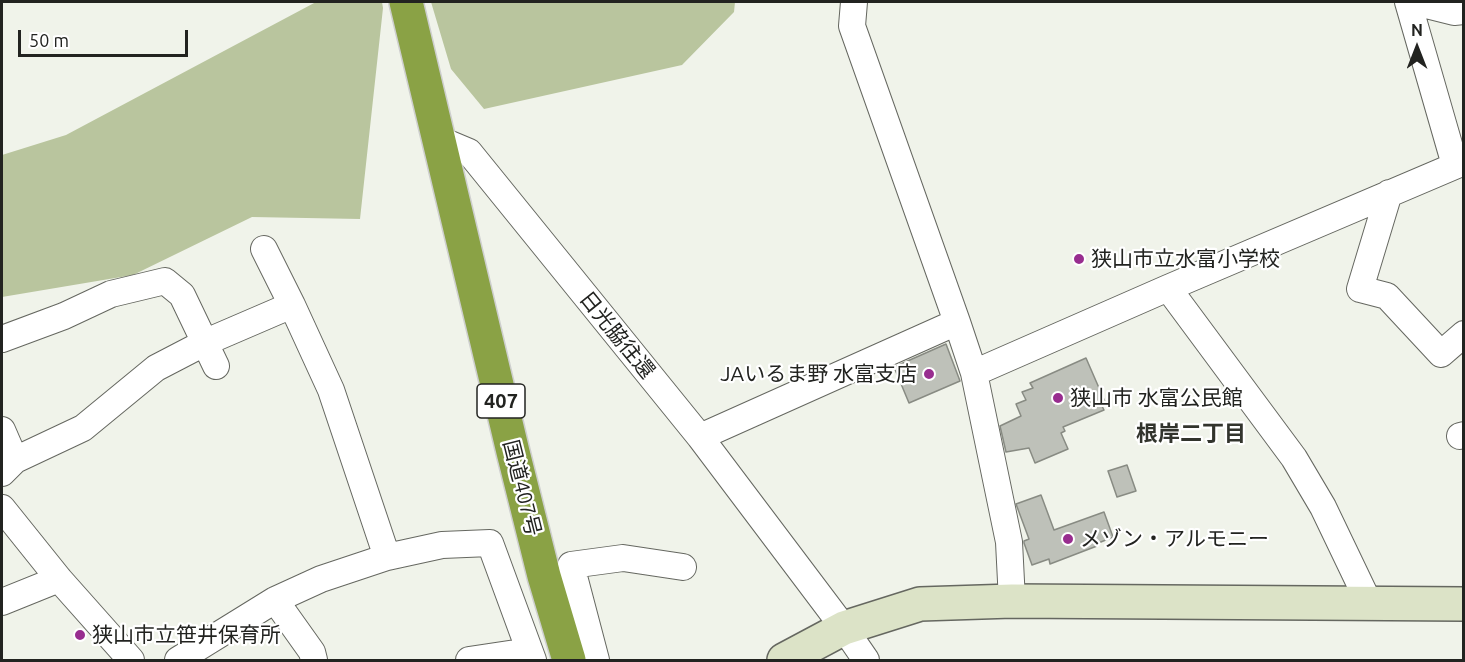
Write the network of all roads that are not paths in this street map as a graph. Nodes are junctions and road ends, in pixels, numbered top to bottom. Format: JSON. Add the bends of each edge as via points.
{"nodes":[{"id":1,"x":406,"y":2,"type":"edge"},
{"id":2,"x":854,"y":2,"type":"edge"},
{"id":3,"x":1408,"y":2,"type":"edge"},
{"id":4,"x":1414,"y":2,"type":"edge"},
{"id":5,"x":1464,"y":11,"type":"edge"},
{"id":6,"x":438,"y":139,"type":"junction"},
{"id":7,"x":1461,"y":163,"type":"edge"},
{"id":8,"x":1389,"y":193,"type":"junction"},
{"id":9,"x":264,"y":249,"type":"dead end"},
{"id":10,"x":1168,"y":288,"type":"junction"},
{"id":11,"x":292,"y":305,"type":"junction"},
{"id":12,"x":957,"y":322,"type":"junction"},
{"id":13,"x":1464,"y":334,"type":"edge"},
{"id":14,"x":2,"y":339,"type":"edge"},
{"id":15,"x":206,"y":342,"type":"junction"},
{"id":16,"x":216,"y":366,"type":"dead end"},
{"id":17,"x":974,"y":373,"type":"junction"},
{"id":18,"x":2,"y":430,"type":"edge"},
{"id":19,"x":700,"y":437,"type":"junction"},
{"id":20,"x":8,"y":467,"type":"edge"},
{"id":21,"x":2,"y":507,"type":"edge"},
{"id":22,"x":387,"y":556,"type":"junction"},
{"id":23,"x":682,"y":567,"type":"dead end"},
{"id":24,"x":58,"y":579,"type":"junction"},
{"id":25,"x":275,"y":600,"type":"junction"},
{"id":26,"x":2,"y":602,"type":"edge"},
{"id":27,"x":1012,"y":602,"type":"junction"},
{"id":28,"x":1369,"y":603,"type":"junction"},
{"id":29,"x":1464,"y":604,"type":"edge"},
{"id":30,"x":844,"y":628,"type":"junction"},
{"id":31,"x":531,"y":656,"type":"edge"},
{"id":32,"x":131,"y":660,"type":"edge"},
{"id":33,"x":178,"y":660,"type":"edge"},
{"id":34,"x":314,"y":660,"type":"edge"},
{"id":35,"x":469,"y":660,"type":"edge"},
{"id":36,"x":569,"y":660,"type":"edge"},
{"id":37,"x":596,"y":660,"type":"edge"},
{"id":38,"x":784,"y":660,"type":"edge"},
{"id":39,"x":866,"y":660,"type":"edge"}],
"edges":[{"from":1,"to":6,"type":"highway","number":"407"},
{"from":2,"to":12,"type":"street","via":[[852,26]]},
{"from":3,"to":7,"type":"street"},
{"from":4,"to":5,"type":"street"},
{"from":6,"to":19,"type":"street","name":"日光脇往還","via":[[469,152]]},
{"from":6,"to":36,"type":"highway","name":"国道407号","number":"407","via":[[544,576]]},
{"from":7,"to":8,"type":"street"},
{"from":8,"to":10,"type":"street"},
{"from":8,"to":13,"type":"street","via":[[1360,289],[1387,296],[1441,354]]},
{"from":9,"to":11,"type":"street"},
{"from":10,"to":17,"type":"street"},
{"from":10,"to":28,"type":"street","via":[[1294,458],[1323,507]]},
{"from":11,"to":15,"type":"street"},
{"from":11,"to":22,"type":"street","via":[[331,390]]},
{"from":12,"to":17,"type":"street"},
{"from":12,"to":19,"type":"street"},
{"from":14,"to":15,"type":"street","via":[[111,294],[165,281],[182,295]]},
{"from":15,"to":16,"type":"street"},
{"from":15,"to":20,"type":"street","via":[[156,368],[83,428]]},
{"from":17,"to":27,"type":"street","via":[[1009,542]]},
{"from":18,"to":20,"type":"street"},
{"from":19,"to":30,"type":"street","name":"日光脇往還"},
{"from":21,"to":24,"type":"street"},
{"from":22,"to":25,"type":"street"},
{"from":22,"to":31,"type":"street","via":[[442,545],[490,543]]},
{"from":23,"to":37,"type":"street","via":[[623,558],[571,565]]},
{"from":24,"to":26,"type":"street"},
{"from":24,"to":32,"type":"street"},
{"from":25,"to":33,"type":"street"},
{"from":25,"to":34,"type":"street"},
{"from":27,"to":28,"type":"street"},
{"from":27,"to":30,"type":"street","via":[[920,604]]},
{"from":28,"to":29,"type":"street"},
{"from":30,"to":38,"type":"street"},
{"from":30,"to":39,"type":"street","name":"日光脇往還"},
{"from":31,"to":35,"type":"street"}]}
